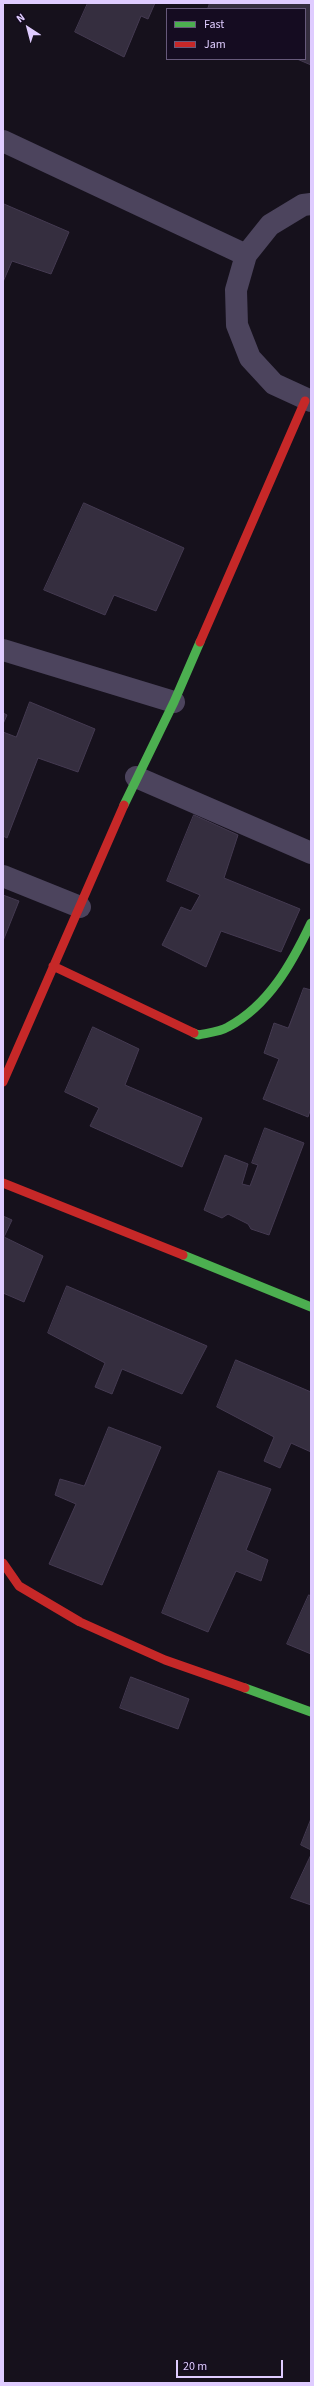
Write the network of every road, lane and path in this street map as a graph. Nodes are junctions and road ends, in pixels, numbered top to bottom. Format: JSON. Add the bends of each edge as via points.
{"nodes":[{"id":1,"x":3,"y":141,"type":"edge"},
{"id":2,"x":311,"y":204,"type":"edge"},
{"id":3,"x":246,"y":256,"type":"junction"},
{"id":4,"x":308,"y":401,"type":"edge"},
{"id":5,"x":3,"y":650,"type":"edge"},
{"id":6,"x":174,"y":702,"type":"junction"},
{"id":7,"x":136,"y":777,"type":"junction"},
{"id":8,"x":311,"y":853,"type":"edge"},
{"id":9,"x":3,"y":876,"type":"edge"},
{"id":10,"x":80,"y":907,"type":"junction"},
{"id":11,"x":311,"y":923,"type":"edge"},
{"id":12,"x":54,"y":966,"type":"junction"},
{"id":13,"x":3,"y":1082,"type":"edge"},
{"id":14,"x":3,"y":1183,"type":"edge"},
{"id":15,"x":311,"y":1307,"type":"edge"},
{"id":16,"x":3,"y":1563,"type":"edge"},
{"id":17,"x":311,"y":1712,"type":"edge"}],
"edges":[{"from":1,"to":3,"type":"street"},
{"from":2,"to":3,"type":"street","via":[[304,205],[270,225]]},
{"from":3,"to":4,"type":"street","via":[[236,290],[237,325],[250,358],[274,384]]},
{"from":4,"to":6,"type":"street"},
{"from":5,"to":6,"type":"street"},
{"from":6,"to":7,"type":"street"},
{"from":7,"to":8,"type":"street"},
{"from":7,"to":10,"type":"street"},
{"from":9,"to":10,"type":"street"},
{"from":10,"to":12,"type":"street"},
{"from":11,"to":12,"type":"street","via":[[293,961],[259,1005],[227,1028],[198,1035]]},
{"from":12,"to":13,"type":"street"},
{"from":14,"to":15,"type":"street"},
{"from":16,"to":17,"type":"street","via":[[19,1586],[80,1622],[165,1660]]}]}
